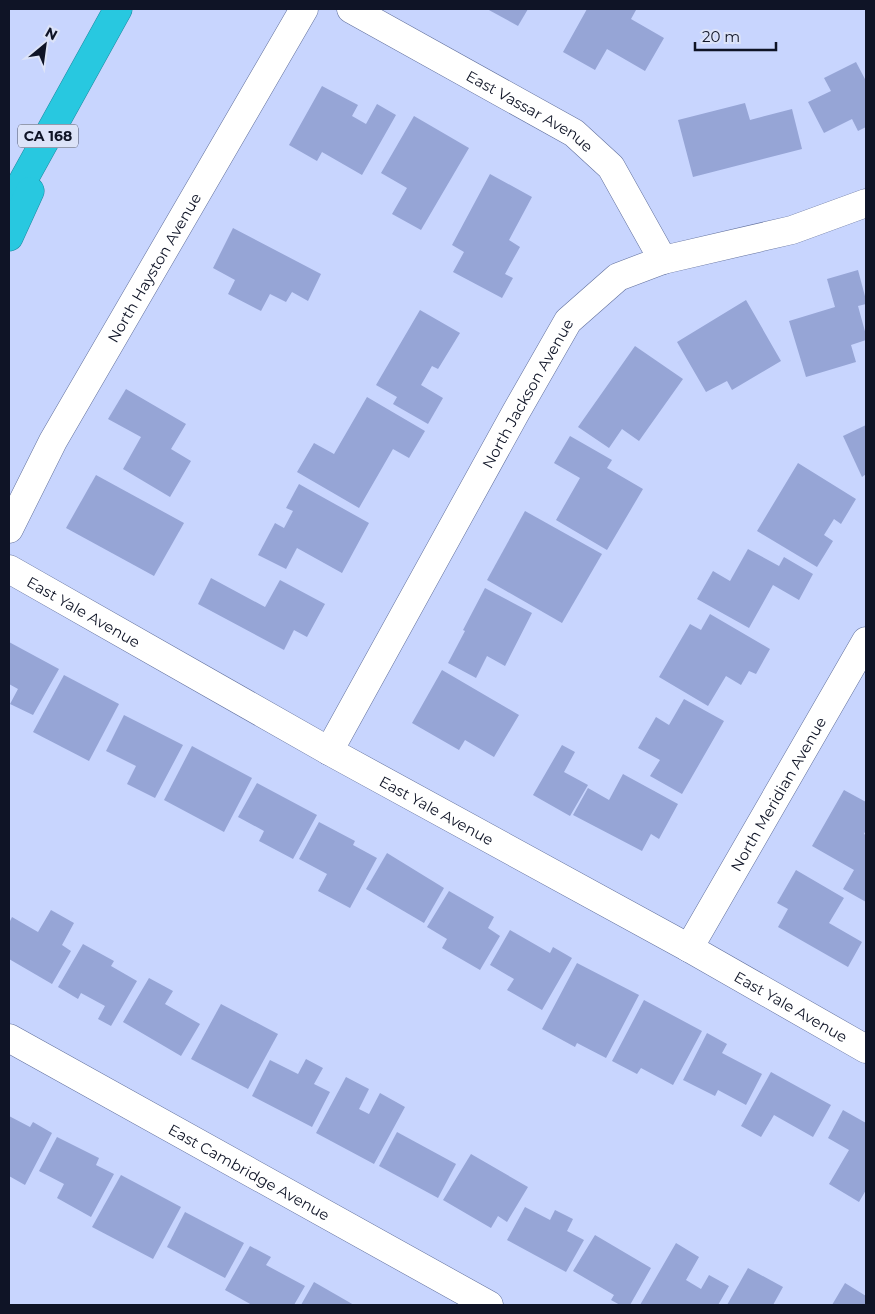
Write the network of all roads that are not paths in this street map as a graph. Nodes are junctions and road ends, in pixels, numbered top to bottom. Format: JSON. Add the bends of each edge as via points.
{"nodes":[{"id":1,"x":118,"y":9,"type":"edge"},
{"id":2,"x":304,"y":9,"type":"edge"},
{"id":3,"x":351,"y":9,"type":"edge"},
{"id":4,"x":86,"y":65,"type":"junction"},
{"id":5,"x":866,"y":203,"type":"edge"},
{"id":6,"x":9,"y":206,"type":"edge"},
{"id":7,"x":9,"y":237,"type":"edge"},
{"id":8,"x":663,"y":260,"type":"junction"},
{"id":9,"x":9,"y":529,"type":"edge"},
{"id":10,"x":9,"y":568,"type":"edge"},
{"id":11,"x":866,"y":641,"type":"edge"},
{"id":12,"x":329,"y":751,"type":"junction"},
{"id":13,"x":689,"y":948,"type":"junction"},
{"id":14,"x":9,"y":1038,"type":"edge"},
{"id":15,"x":866,"y":1049,"type":"edge"},
{"id":16,"x":489,"y":1305,"type":"edge"}],
"edges":[{"from":1,"to":4,"type":"highway","number":"CA 168"},
{"from":2,"to":9,"type":"street","name":"North Hayston Avenue","via":[[53,441]]},
{"from":3,"to":8,"type":"street","name":"East Vassar Avenue","via":[[574,133],[611,167]]},
{"from":4,"to":6,"type":"highway","number":"CA 168"},
{"from":4,"to":7,"type":"highway"},
{"from":5,"to":8,"type":"street","name":"North Jackson Avenue","via":[[792,230]]},
{"from":8,"to":12,"type":"street","name":"North Jackson Avenue","via":[[618,278],[568,322]]},
{"from":10,"to":12,"type":"street","name":"East Yale Avenue"},
{"from":11,"to":13,"type":"street","name":"North Meridian Avenue"},
{"from":12,"to":13,"type":"street","name":"East Yale Avenue"},
{"from":13,"to":15,"type":"street","name":"East Yale Avenue"},
{"from":14,"to":16,"type":"street","name":"East Cambridge Avenue"}]}
